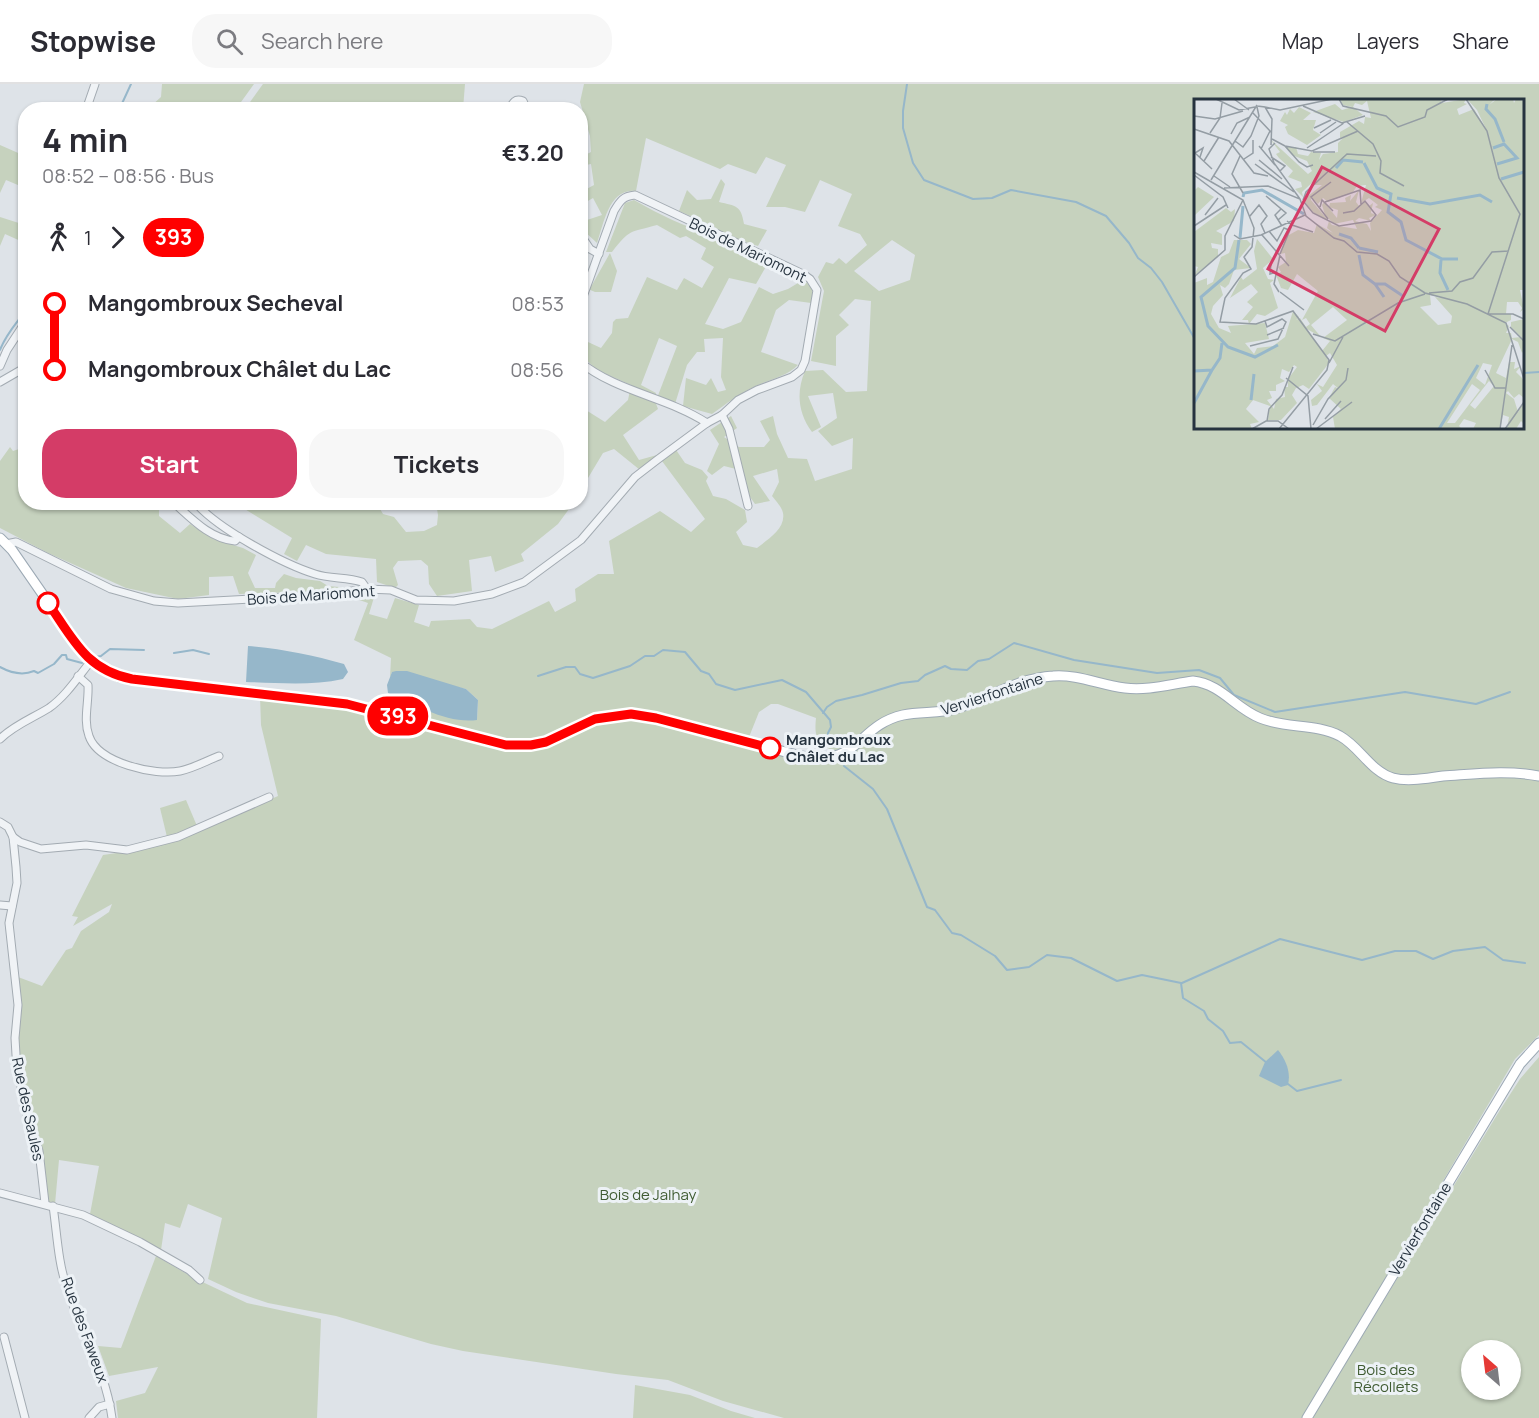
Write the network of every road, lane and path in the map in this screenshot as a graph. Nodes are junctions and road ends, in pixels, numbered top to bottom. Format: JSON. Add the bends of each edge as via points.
{"nodes":[{"id":1,"x":95,"y":84,"type":"edge"},
{"id":2,"x":89,"y":102,"type":"edge"},
{"id":3,"x":588,"y":246,"type":"edge"},
{"id":4,"x":599,"y":254,"type":"junction"},
{"id":5,"x":588,"y":284,"type":"edge"},
{"id":6,"x":18,"y":333,"type":"edge"},
{"id":7,"x":0,"y":366,"type":"edge"},
{"id":8,"x":588,"y":367,"type":"edge"},
{"id":9,"x":18,"y":372,"type":"edge"},
{"id":10,"x":0,"y":382,"type":"edge"},
{"id":11,"x":722,"y":415,"type":"junction"},
{"id":12,"x":707,"y":423,"type":"junction"},
{"id":13,"x":748,"y":506,"type":"dead end"},
{"id":14,"x":183,"y":510,"type":"edge"},
{"id":15,"x":201,"y":510,"type":"edge"},
{"id":16,"x":239,"y":537,"type":"junction"},
{"id":17,"x":3,"y":541,"type":"edge"},
{"id":18,"x":367,"y":589,"type":"junction"},
{"id":19,"x":88,"y":657,"type":"junction"},
{"id":20,"x":78,"y":676,"type":"junction"},
{"id":21,"x":0,"y":739,"type":"edge"},
{"id":22,"x":219,"y":756,"type":"dead end"},
{"id":23,"x":1539,"y":776,"type":"edge"},
{"id":24,"x":269,"y":797,"type":"dead end"},
{"id":25,"x":0,"y":822,"type":"edge"},
{"id":26,"x":13,"y":837,"type":"junction"},
{"id":27,"x":0,"y":905,"type":"edge"},
{"id":28,"x":12,"y":906,"type":"junction"},
{"id":29,"x":1539,"y":1043,"type":"edge"},
{"id":30,"x":0,"y":1193,"type":"edge"},
{"id":31,"x":45,"y":1203,"type":"junction"},
{"id":32,"x":52,"y":1206,"type":"junction"},
{"id":33,"x":200,"y":1280,"type":"dead end"},
{"id":34,"x":4,"y":1336,"type":"dead end"},
{"id":35,"x":110,"y":1404,"type":"junction"},
{"id":36,"x":25,"y":1418,"type":"edge"},
{"id":37,"x":89,"y":1418,"type":"edge"},
{"id":38,"x":112,"y":1418,"type":"edge"},
{"id":39,"x":1307,"y":1418,"type":"edge"}],
"edges":[{"from":1,"to":2,"type":"street"},
{"from":3,"to":4,"type":"street"},
{"from":4,"to":5,"type":"street","name":"Bois de Mariomont"},
{"from":4,"to":11,"type":"street","name":"Bois de Mariomont","via":[[620,200],[635,195],[803,274],[814,284],[817,297],[801,370],[738,400]]},
{"from":6,"to":7,"type":"street"},
{"from":8,"to":12,"type":"street","via":[[607,379],[691,412]]},
{"from":9,"to":10,"type":"street"},
{"from":11,"to":12,"type":"street","name":"Bois de Mariomont"},
{"from":11,"to":13,"type":"street"},
{"from":12,"to":18,"type":"street","name":"Bois de Mariomont","via":[[635,477],[581,540],[524,582],[492,594],[454,601],[416,600],[391,590]]},
{"from":14,"to":16,"type":"street","via":[[210,532],[229,540]]},
{"from":15,"to":16,"type":"street"},
{"from":16,"to":18,"type":"street","via":[[317,575],[356,580]]},
{"from":17,"to":18,"type":"street","name":"Bois de Mariomont","via":[[16,542],[111,589],[154,601],[322,595]]},
{"from":17,"to":19,"type":"main road"},
{"from":19,"to":20,"type":"street"},
{"from":19,"to":23,"type":"main road","name":"Vervierfontaine","via":[[108,673],[132,679],[347,704],[506,745],[546,742],[595,719],[631,714],[823,759],[846,753],[878,727],[899,716],[954,710],[1027,680],[1067,676],[1129,689],[1193,681],[1222,692],[1261,719],[1320,729],[1341,737],[1376,769],[1395,778],[1498,772]]},
{"from":20,"to":21,"type":"street","via":[[51,707]]},
{"from":20,"to":22,"type":"street","via":[[88,685],[86,728],[90,740],[110,758],[150,770],[177,772]]},
{"from":24,"to":26,"type":"street","via":[[178,837],[127,850],[93,845],[41,849]]},
{"from":25,"to":26,"type":"street"},
{"from":26,"to":28,"type":"street","name":"Rue des Saules","via":[[17,883]]},
{"from":27,"to":28,"type":"street"},
{"from":28,"to":31,"type":"street","name":"Rue des Saules","via":[[9,933],[18,1005],[16,1054],[24,1105],[39,1151]]},
{"from":29,"to":39,"type":"main road","name":"Vervierfontaine","via":[[1520,1064]]},
{"from":30,"to":31,"type":"street"},
{"from":31,"to":32,"type":"street"},
{"from":32,"to":33,"type":"street","via":[[106,1225],[189,1270]]},
{"from":32,"to":35,"type":"street","name":"Rue des Faweux","via":[[65,1285],[105,1382]]},
{"from":34,"to":36,"type":"street"},
{"from":35,"to":37,"type":"street","via":[[99,1407]]},
{"from":35,"to":38,"type":"street","name":"Rue des Faweux"}]}
